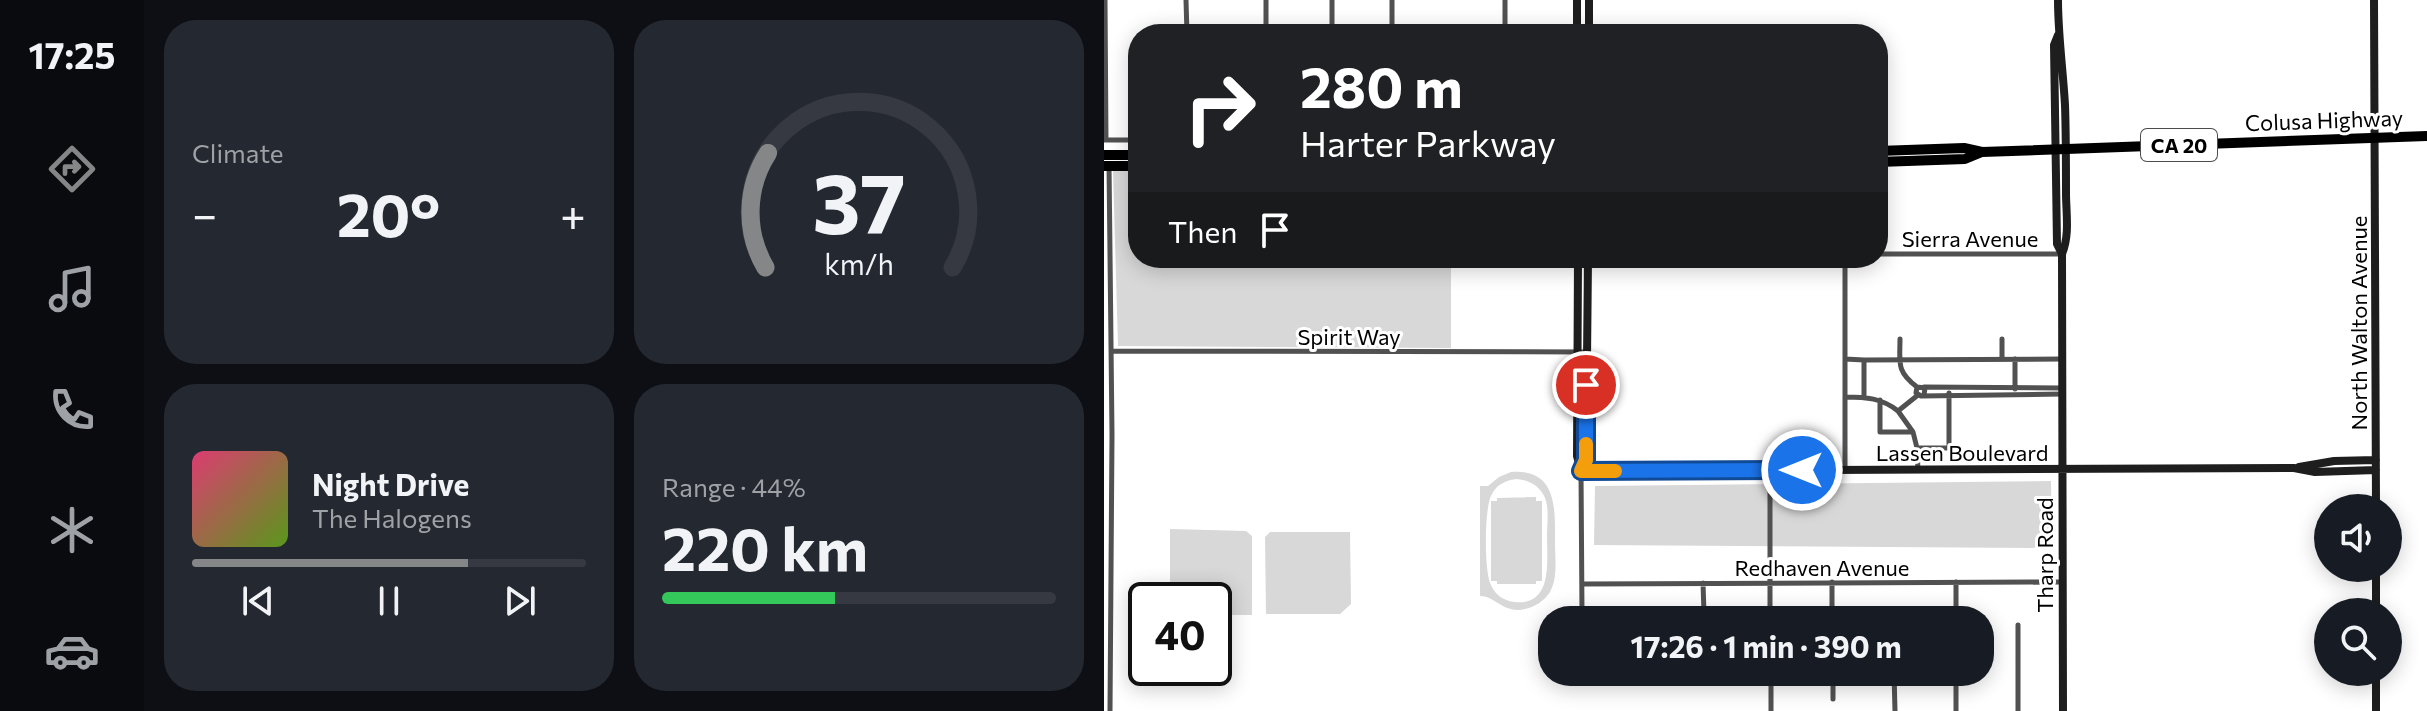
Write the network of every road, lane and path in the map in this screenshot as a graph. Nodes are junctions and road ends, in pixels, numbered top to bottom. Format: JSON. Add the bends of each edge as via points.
{"nodes":[{"id":1,"x":1105,"y":0,"type":"edge"},
{"id":2,"x":1186,"y":0,"type":"edge"},
{"id":3,"x":1266,"y":0,"type":"edge"},
{"id":4,"x":1332,"y":0,"type":"edge"},
{"id":5,"x":1392,"y":0,"type":"edge"},
{"id":6,"x":1505,"y":0,"type":"edge"},
{"id":7,"x":1577,"y":0,"type":"edge"},
{"id":8,"x":1589,"y":0,"type":"edge"},
{"id":9,"x":2058,"y":0,"type":"edge"},
{"id":10,"x":2374,"y":0,"type":"edge"},
{"id":11,"x":1187,"y":24,"type":"edge"},
{"id":12,"x":1266,"y":24,"type":"edge"},
{"id":13,"x":1332,"y":24,"type":"edge"},
{"id":14,"x":1392,"y":24,"type":"edge"},
{"id":15,"x":1505,"y":24,"type":"edge"},
{"id":16,"x":1577,"y":24,"type":"edge"},
{"id":17,"x":1589,"y":24,"type":"edge"},
{"id":18,"x":1105,"y":42,"type":"edge"},
{"id":19,"x":2427,"y":136,"type":"edge"},
{"id":20,"x":2376,"y":138,"type":"junction"},
{"id":21,"x":1105,"y":140,"type":"edge"},
{"id":22,"x":1128,"y":140,"type":"edge"},
{"id":23,"x":2060,"y":149,"type":"junction"},
{"id":24,"x":1888,"y":151,"type":"edge"},
{"id":25,"x":1982,"y":152,"type":"junction"},
{"id":26,"x":1128,"y":157,"type":"edge"},
{"id":27,"x":1106,"y":161,"type":"edge"},
{"id":28,"x":1888,"y":162,"type":"edge"},
{"id":29,"x":1128,"y":164,"type":"edge"},
{"id":30,"x":1107,"y":197,"type":"edge"},
{"id":31,"x":1888,"y":254,"type":"edge"},
{"id":32,"x":2062,"y":254,"type":"junction"},
{"id":33,"x":1578,"y":268,"type":"edge"},
{"id":34,"x":1587,"y":268,"type":"edge"},
{"id":35,"x":1845,"y":268,"type":"edge"},
{"id":36,"x":1900,"y":339,"type":"dead end"},
{"id":37,"x":2002,"y":339,"type":"dead end"},
{"id":38,"x":1112,"y":351,"type":"junction"},
{"id":39,"x":1582,"y":352,"type":"junction"},
{"id":40,"x":1845,"y":359,"type":"junction"},
{"id":41,"x":2002,"y":359,"type":"junction"},
{"id":42,"x":2015,"y":359,"type":"junction"},
{"id":43,"x":2062,"y":359,"type":"junction"},
{"id":44,"x":1864,"y":360,"type":"junction"},
{"id":45,"x":1900,"y":360,"type":"junction"},
{"id":46,"x":1920,"y":387,"type":"junction"},
{"id":47,"x":1949,"y":391,"type":"junction"},
{"id":48,"x":2015,"y":391,"type":"junction"},
{"id":49,"x":2062,"y":391,"type":"junction"},
{"id":50,"x":1921,"y":395,"type":"junction"},
{"id":51,"x":1845,"y":397,"type":"junction"},
{"id":52,"x":1864,"y":397,"type":"junction"},
{"id":53,"x":1880,"y":400,"type":"junction"},
{"id":54,"x":1898,"y":411,"type":"junction"},
{"id":55,"x":1913,"y":432,"type":"junction"},
{"id":56,"x":1917,"y":448,"type":"junction"},
{"id":57,"x":2376,"y":465,"type":"junction"},
{"id":58,"x":1770,"y":470,"type":"junction"},
{"id":59,"x":1845,"y":470,"type":"junction"},
{"id":60,"x":1918,"y":470,"type":"junction"},
{"id":61,"x":2062,"y":470,"type":"junction"},
{"id":62,"x":1581,"y":471,"type":"junction"},
{"id":63,"x":2376,"y":494,"type":"edge"},
{"id":64,"x":1832,"y":582,"type":"junction"},
{"id":65,"x":1956,"y":582,"type":"junction"},
{"id":66,"x":2062,"y":582,"type":"junction"},
{"id":67,"x":1703,"y":583,"type":"junction"},
{"id":68,"x":1770,"y":583,"type":"junction"},
{"id":69,"x":1582,"y":584,"type":"junction"},
{"id":70,"x":1582,"y":606,"type":"edge"},
{"id":71,"x":1704,"y":606,"type":"edge"},
{"id":72,"x":1770,"y":606,"type":"edge"},
{"id":73,"x":1832,"y":606,"type":"edge"},
{"id":74,"x":1956,"y":606,"type":"edge"},
{"id":75,"x":2018,"y":625,"type":"dead end"},
{"id":76,"x":1771,"y":686,"type":"edge"},
{"id":77,"x":1833,"y":686,"type":"edge"},
{"id":78,"x":1894,"y":686,"type":"edge"},
{"id":79,"x":1956,"y":686,"type":"edge"},
{"id":80,"x":2376,"y":686,"type":"edge"},
{"id":81,"x":1833,"y":699,"type":"dead end"},
{"id":82,"x":1110,"y":711,"type":"edge"},
{"id":83,"x":1771,"y":711,"type":"edge"},
{"id":84,"x":1895,"y":711,"type":"edge"},
{"id":85,"x":1956,"y":711,"type":"edge"},
{"id":86,"x":2018,"y":711,"type":"edge"},
{"id":87,"x":2063,"y":711,"type":"edge"},
{"id":88,"x":2376,"y":711,"type":"edge"}],
"edges":[{"from":1,"to":18,"type":"street"},
{"from":2,"to":11,"type":"street"},
{"from":3,"to":12,"type":"street"},
{"from":4,"to":13,"type":"street"},
{"from":5,"to":14,"type":"street"},
{"from":6,"to":15,"type":"street"},
{"from":7,"to":16,"type":"street"},
{"from":8,"to":17,"type":"street"},
{"from":9,"to":23,"type":"street","name":"Tharp Road","via":[[2054,45]]},
{"from":10,"to":20,"type":"street","name":"North Walton Avenue"},
{"from":18,"to":21,"type":"street"},
{"from":19,"to":20,"type":"highway","name":"Colusa Highway","number":"CA 20"},
{"from":20,"to":23,"type":"highway","name":"Colusa Highway","number":"CA 20"},
{"from":20,"to":57,"type":"street","name":"North Walton Avenue"},
{"from":21,"to":22,"type":"street"},
{"from":23,"to":25,"type":"highway","name":"Colusa Highway","number":"CA 20"},
{"from":23,"to":32,"type":"street","name":"Tharp Road","via":[[2057,244]]},
{"from":24,"to":25,"type":"highway","name":"Colusa Highway","number":"CA 20"},
{"from":25,"to":28,"type":"highway","name":"Colusa Highway","number":"CA 20","via":[[1965,159]]},
{"from":26,"to":27,"type":"highway"},
{"from":27,"to":29,"type":"highway"},
{"from":27,"to":30,"type":"street"},
{"from":30,"to":38,"type":"street"},
{"from":31,"to":32,"type":"street","name":"Sierra Avenue"},
{"from":32,"to":43,"type":"street","name":"Tharp Road"},
{"from":33,"to":39,"type":"street"},
{"from":34,"to":39,"type":"street"},
{"from":35,"to":40,"type":"street"},
{"from":36,"to":45,"type":"street"},
{"from":37,"to":41,"type":"street"},
{"from":38,"to":39,"type":"street","name":"Spirit Way"},
{"from":38,"to":82,"type":"street"},
{"from":39,"to":62,"type":"street","via":[[1586,460]]},
{"from":40,"to":44,"type":"street"},
{"from":40,"to":51,"type":"street"},
{"from":41,"to":42,"type":"street"},
{"from":41,"to":45,"type":"street"},
{"from":42,"to":43,"type":"street"},
{"from":42,"to":48,"type":"street"},
{"from":43,"to":49,"type":"street","name":"Tharp Road"},
{"from":44,"to":45,"type":"street"},
{"from":44,"to":52,"type":"street"},
{"from":45,"to":46,"type":"street","via":[[1902,373]]},
{"from":46,"to":47,"type":"street"},
{"from":46,"to":50,"type":"street"},
{"from":47,"to":48,"type":"street"},
{"from":47,"to":50,"type":"street"},
{"from":47,"to":56,"type":"street","via":[[1949,448]]},
{"from":48,"to":49,"type":"street"},
{"from":49,"to":61,"type":"street","name":"Tharp Road"},
{"from":50,"to":54,"type":"street"},
{"from":51,"to":52,"type":"street"},
{"from":51,"to":59,"type":"street"},
{"from":52,"to":53,"type":"street"},
{"from":53,"to":54,"type":"street"},
{"from":53,"to":55,"type":"street","via":[[1880,432]]},
{"from":54,"to":55,"type":"street"},
{"from":55,"to":56,"type":"street"},
{"from":56,"to":60,"type":"street"},
{"from":57,"to":61,"type":"street","name":"Lassen Boulevard","via":[[2315,472]]},
{"from":57,"to":63,"type":"street","name":"North Walton Avenue"},
{"from":58,"to":59,"type":"street","name":"Lassen Boulevard"},
{"from":58,"to":62,"type":"street","name":"Lassen Boulevard"},
{"from":58,"to":68,"type":"street"},
{"from":59,"to":60,"type":"street","name":"Lassen Boulevard"},
{"from":60,"to":61,"type":"street","name":"Lassen Boulevard"},
{"from":61,"to":66,"type":"street","name":"Tharp Road"},
{"from":62,"to":69,"type":"street"},
{"from":64,"to":65,"type":"street","name":"Redhaven Avenue"},
{"from":64,"to":68,"type":"street","name":"Redhaven Avenue"},
{"from":64,"to":73,"type":"street"},
{"from":65,"to":66,"type":"street","name":"Redhaven Avenue"},
{"from":65,"to":74,"type":"street"},
{"from":66,"to":87,"type":"street","name":"Tharp Road"},
{"from":67,"to":68,"type":"street","name":"Redhaven Avenue"},
{"from":67,"to":69,"type":"street","name":"Redhaven Avenue"},
{"from":67,"to":71,"type":"street"},
{"from":68,"to":72,"type":"street"},
{"from":69,"to":70,"type":"street"},
{"from":75,"to":86,"type":"street"},
{"from":76,"to":83,"type":"street"},
{"from":77,"to":81,"type":"street"},
{"from":78,"to":84,"type":"street"},
{"from":79,"to":85,"type":"street"},
{"from":80,"to":88,"type":"street"}]}
